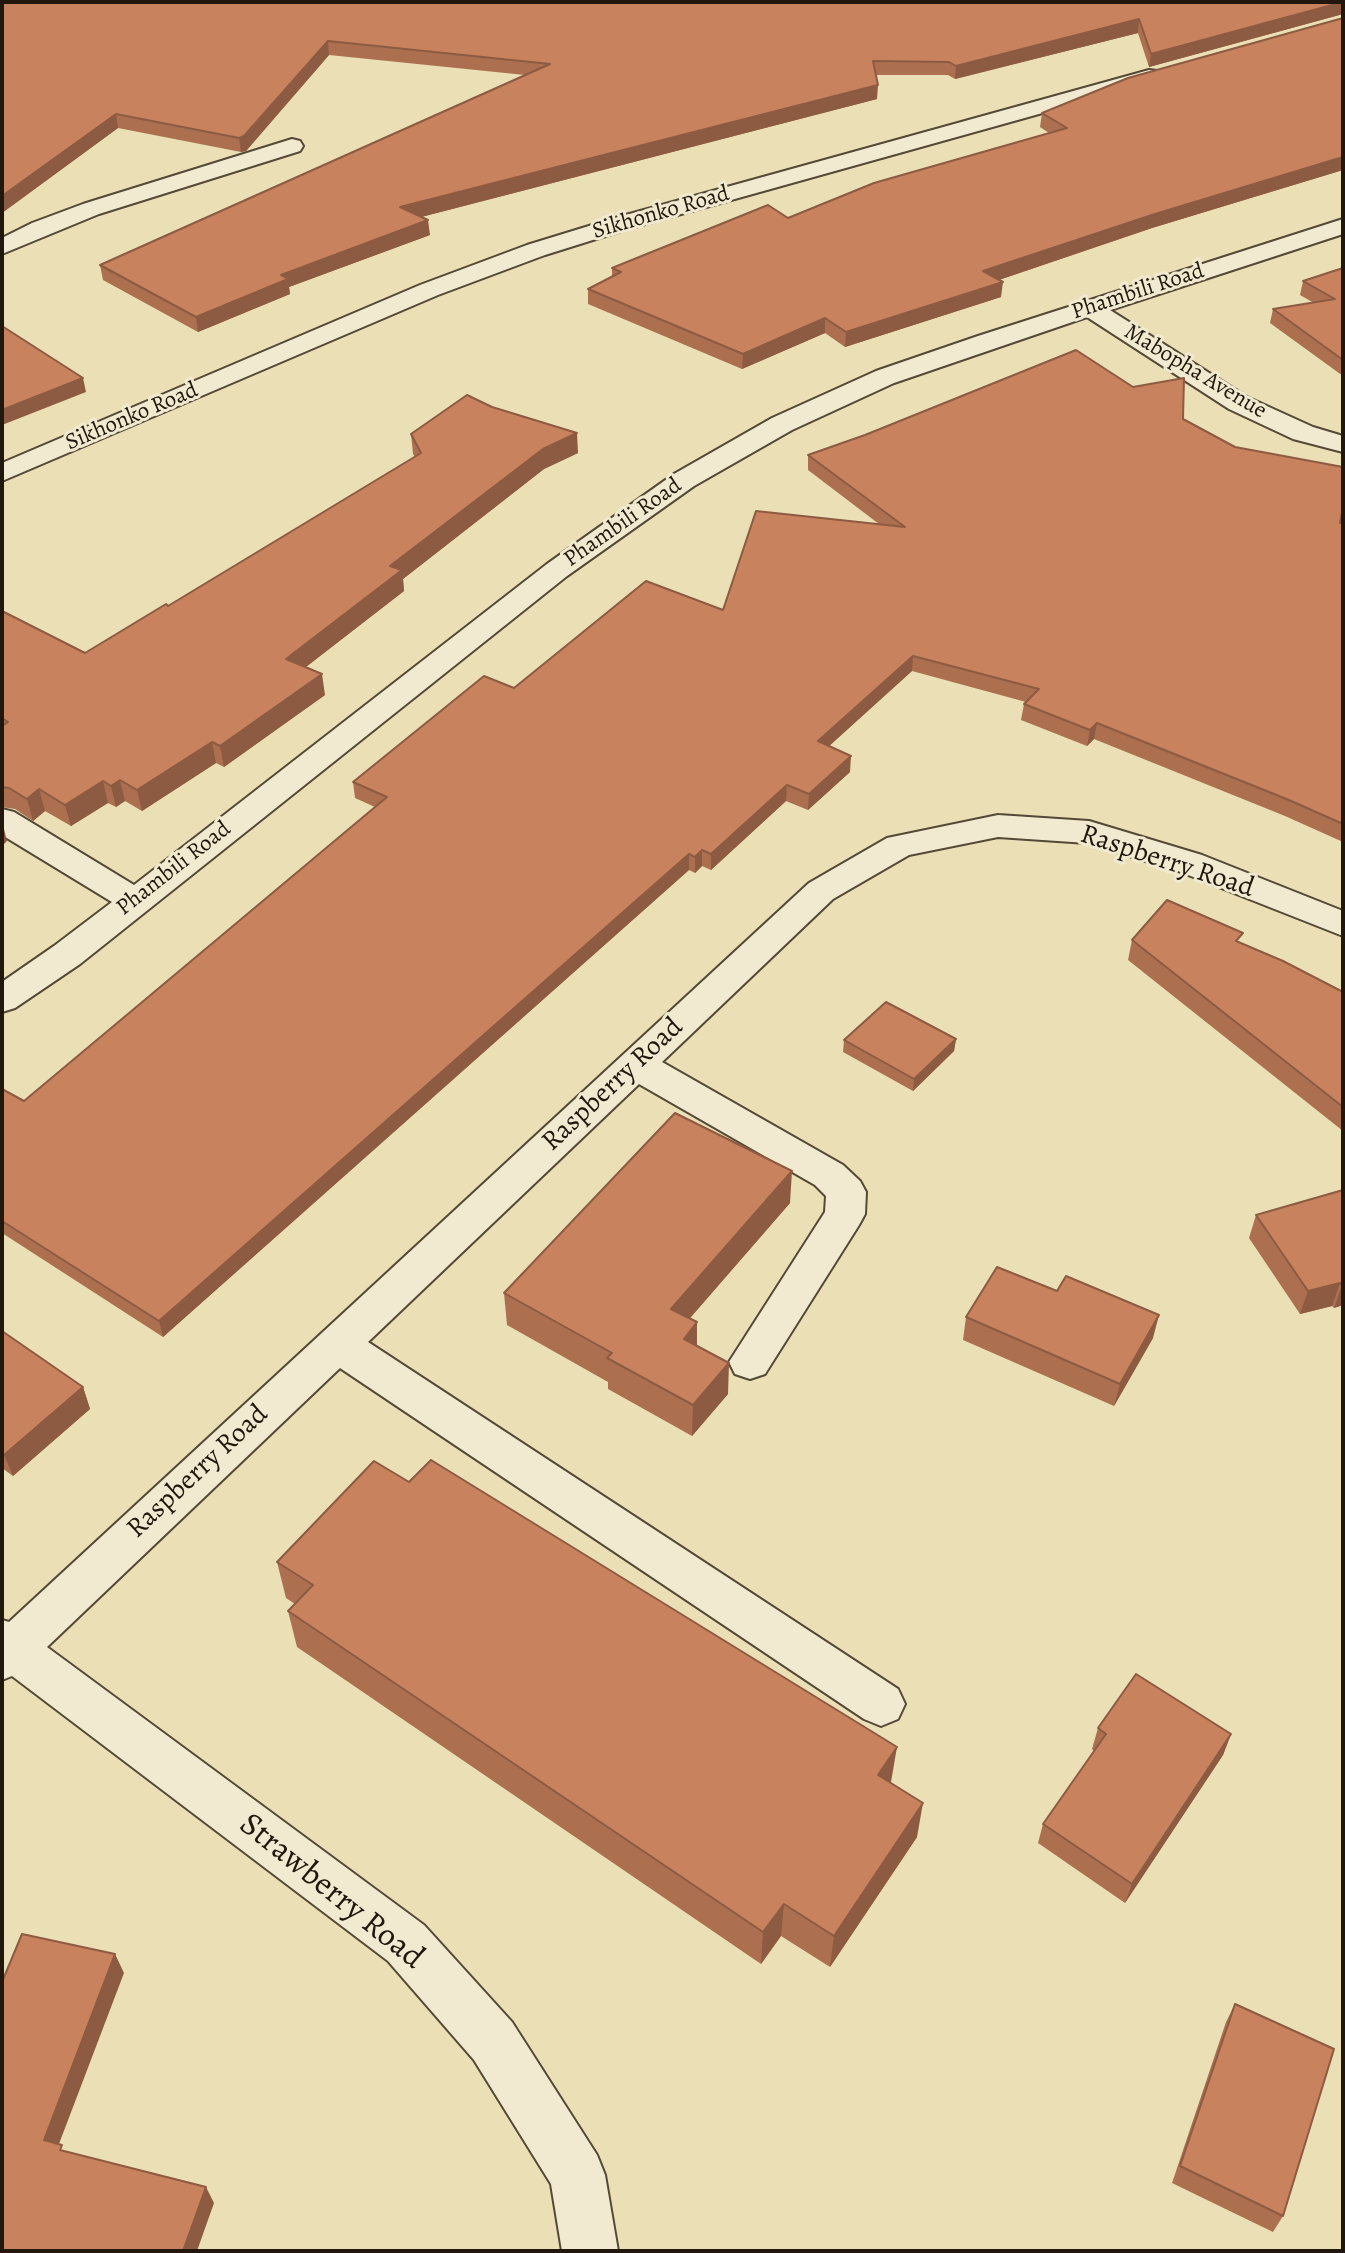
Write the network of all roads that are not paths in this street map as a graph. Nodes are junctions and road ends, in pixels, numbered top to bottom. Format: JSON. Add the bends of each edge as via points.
{"nodes":[{"id":1,"x":1170,"y":70,"type":"edge"},
{"id":2,"x":292,"y":146,"type":"dead end"},
{"id":3,"x":1343,"y":226,"type":"edge"},
{"id":4,"x":2,"y":247,"type":"edge"},
{"id":5,"x":1090,"y":308,"type":"junction"},
{"id":6,"x":1343,"y":444,"type":"edge"},
{"id":7,"x":2,"y":473,"type":"edge"},
{"id":8,"x":2,"y":820,"type":"edge"},
{"id":9,"x":134,"y":900,"type":"junction"},
{"id":10,"x":1343,"y":925,"type":"edge"},
{"id":11,"x":2,"y":999,"type":"edge"},
{"id":12,"x":635,"y":1064,"type":"junction"},
{"id":13,"x":336,"y":1343,"type":"junction"},
{"id":14,"x":750,"y":1362,"type":"dead end"},
{"id":15,"x":5,"y":1649,"type":"edge"},
{"id":16,"x":881,"y":1704,"type":"dead end"},
{"id":17,"x":590,"y":2251,"type":"edge"}],
"edges":[{"from":1,"to":7,"type":"street","name":"Sikhonko Road","via":[[536,250],[429,290]]},
{"from":2,"to":4,"type":"street","via":[[91,209]]},
{"from":3,"to":5,"type":"street","name":"Phambili Road"},
{"from":5,"to":6,"type":"street","name":"Mabopha Avenue","via":[[1238,403],[1303,433]]},
{"from":5,"to":9,"type":"street","name":"Phambili Road","via":[[885,377],[782,424],[684,480],[557,570]]},
{"from":8,"to":9,"type":"street"},
{"from":9,"to":11,"type":"street","name":"Phambili Road"},
{"from":10,"to":12,"type":"street","name":"Raspberry Road","via":[[1190,863],[1089,832],[998,826],[899,846],[821,891]]},
{"from":12,"to":13,"type":"street","name":"Raspberry Road"},
{"from":12,"to":14,"type":"street","via":[[829,1175],[846,1192],[845,1214]]},
{"from":13,"to":15,"type":"street","name":"Raspberry Road"},
{"from":13,"to":16,"type":"street"},
{"from":15,"to":17,"type":"street","name":"Strawberry Road","via":[[406,1943],[493,2041],[577,2175]]}]}
